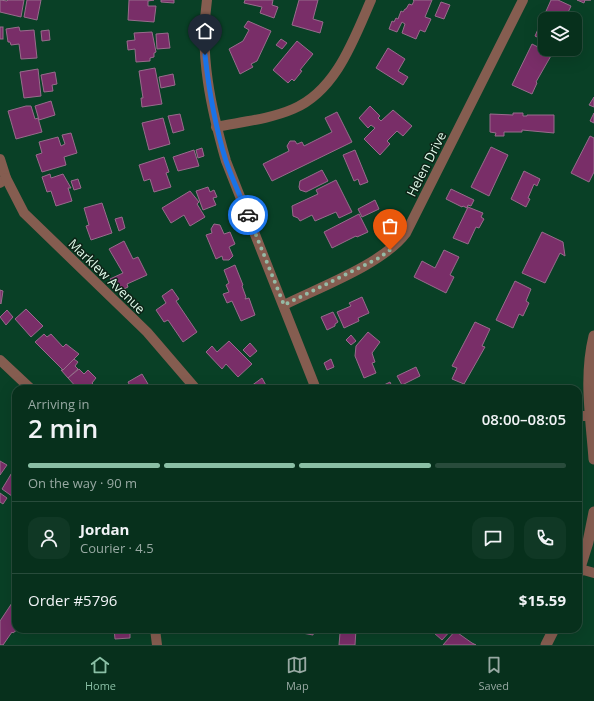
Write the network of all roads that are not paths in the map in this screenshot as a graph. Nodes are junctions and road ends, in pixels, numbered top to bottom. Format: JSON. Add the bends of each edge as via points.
{"nodes":[{"id":1,"x":207,"y":0,"type":"edge"},
{"id":2,"x":371,"y":0,"type":"edge"},
{"id":3,"x":523,"y":0,"type":"edge"},
{"id":4,"x":216,"y":127,"type":"junction"},
{"id":5,"x":0,"y":159,"type":"edge"},
{"id":6,"x":3,"y":180,"type":"edge"},
{"id":7,"x":284,"y":305,"type":"junction"},
{"id":8,"x":594,"y":336,"type":"edge"},
{"id":9,"x":0,"y":360,"type":"edge"},
{"id":10,"x":28,"y":385,"type":"edge"},
{"id":11,"x":193,"y":385,"type":"edge"},
{"id":12,"x":314,"y":385,"type":"edge"},
{"id":13,"x":582,"y":416,"type":"edge"},
{"id":14,"x":590,"y":416,"type":"junction"},
{"id":15,"x":594,"y":459,"type":"edge"},
{"id":16,"x":594,"y":512,"type":"edge"},
{"id":17,"x":582,"y":561,"type":"edge"},
{"id":18,"x":582,"y":571,"type":"edge"},
{"id":19,"x":594,"y":573,"type":"edge"},
{"id":20,"x":156,"y":633,"type":"edge"},
{"id":21,"x":552,"y":633,"type":"edge"},
{"id":22,"x":157,"y":645,"type":"edge"},
{"id":23,"x":546,"y":645,"type":"edge"}],
"edges":[{"from":1,"to":4,"type":"street","via":[[205,55]]},
{"from":2,"to":4,"type":"street","via":[[337,71],[308,100],[294,109],[279,114]]},
{"from":3,"to":7,"type":"street","name":"Helen Drive","via":[[406,233],[399,242],[379,258]]},
{"from":4,"to":7,"type":"street","via":[[226,161]]},
{"from":5,"to":6,"type":"street","name":"Marklew Avenue"},
{"from":6,"to":11,"type":"street","name":"Marklew Avenue","via":[[24,214],[147,332]]},
{"from":7,"to":12,"type":"street"},
{"from":8,"to":14,"type":"street","via":[[588,364]]},
{"from":9,"to":10,"type":"street"},
{"from":13,"to":14,"type":"street"},
{"from":14,"to":15,"type":"street"},
{"from":16,"to":17,"type":"street"},
{"from":18,"to":19,"type":"street"},
{"from":20,"to":22,"type":"street"},
{"from":21,"to":23,"type":"street"}]}
